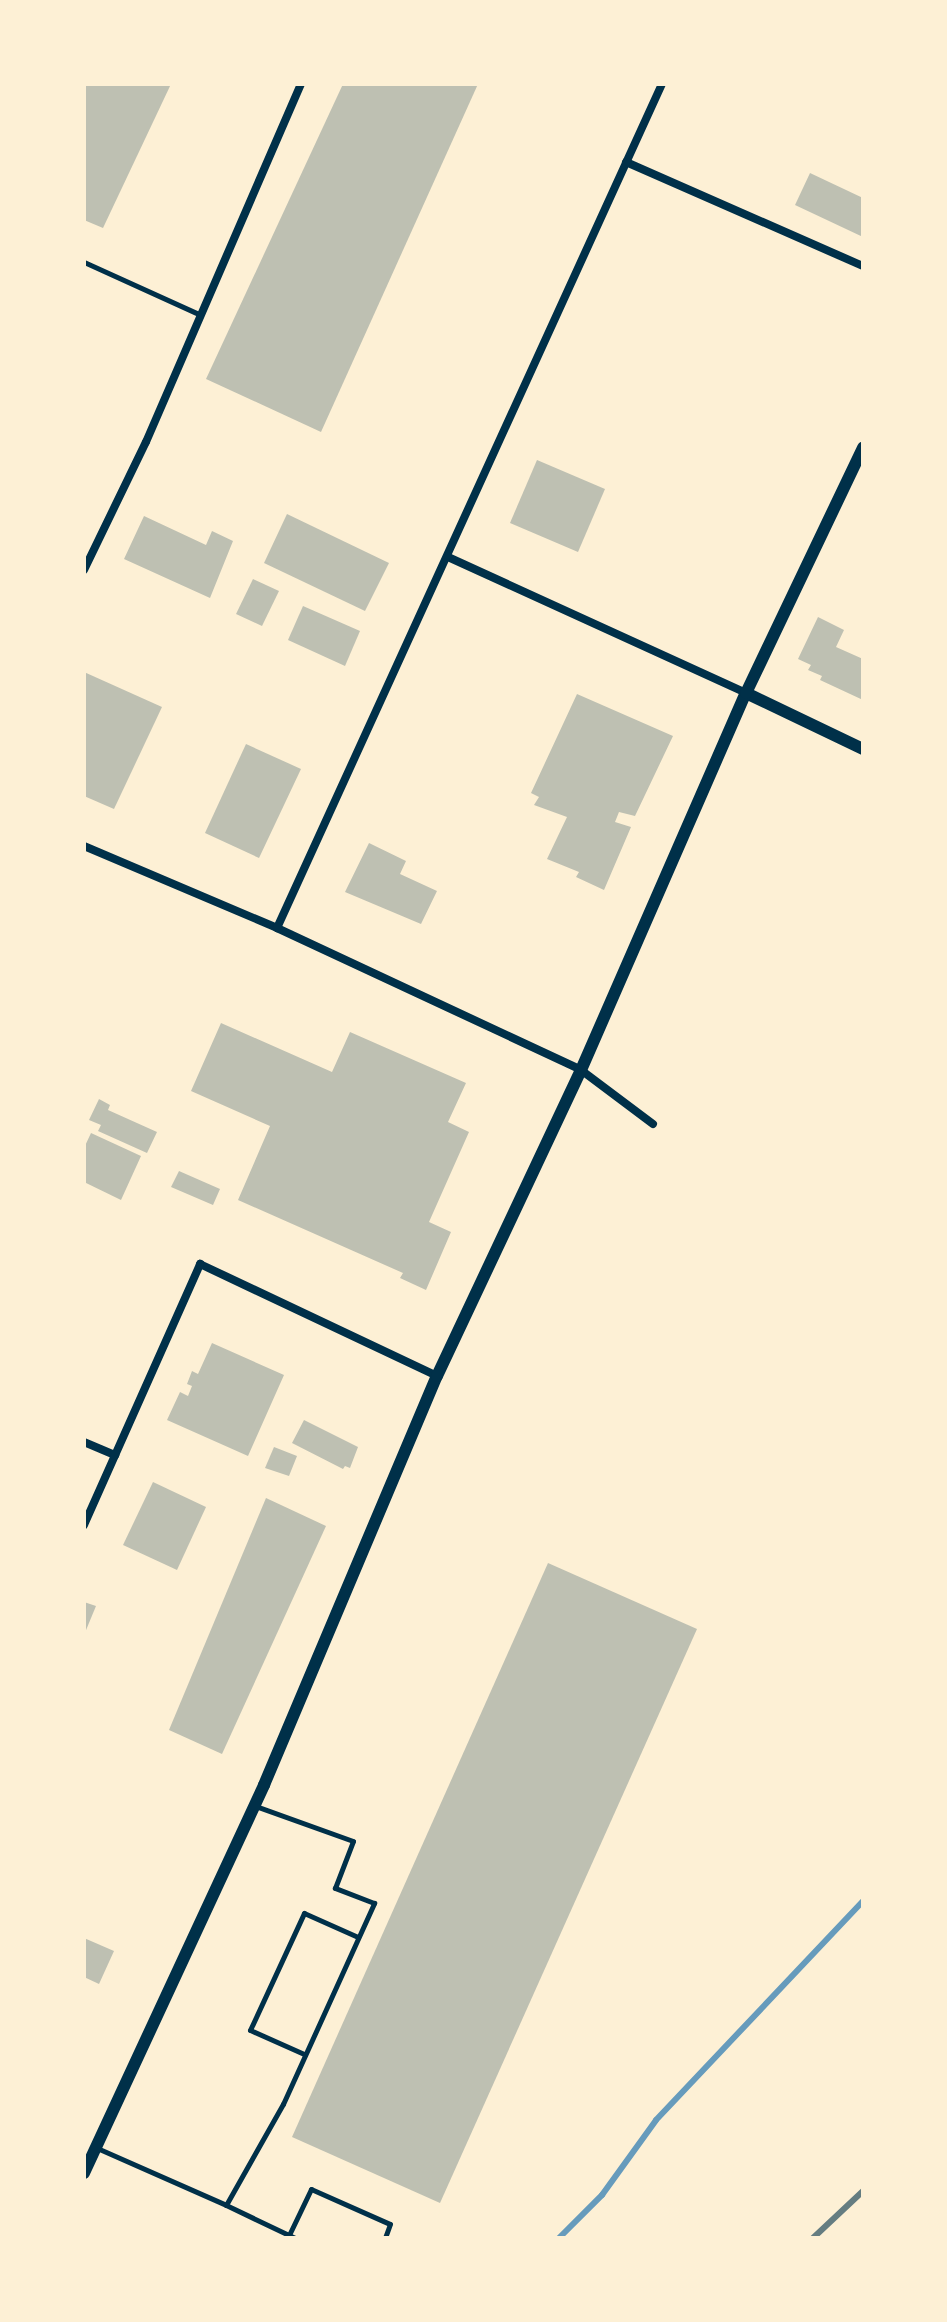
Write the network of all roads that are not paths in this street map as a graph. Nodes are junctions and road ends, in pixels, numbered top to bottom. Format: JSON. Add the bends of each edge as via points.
{"nodes":[{"id":1,"x":301,"y":84,"type":"edge"},
{"id":2,"x":662,"y":84,"type":"edge"},
{"id":3,"x":626,"y":162,"type":"junction"},
{"id":4,"x":84,"y":262,"type":"edge"},
{"id":5,"x":863,"y":266,"type":"edge"},
{"id":6,"x":201,"y":315,"type":"junction"},
{"id":7,"x":863,"y":448,"type":"edge"},
{"id":8,"x":448,"y":557,"type":"junction"},
{"id":9,"x":84,"y":570,"type":"edge"},
{"id":10,"x":746,"y":693,"type":"junction"},
{"id":11,"x":863,"y":749,"type":"edge"},
{"id":12,"x":84,"y":846,"type":"edge"},
{"id":13,"x":277,"y":928,"type":"junction"},
{"id":14,"x":581,"y":1070,"type":"junction"},
{"id":15,"x":653,"y":1124,"type":"dead end"},
{"id":16,"x":437,"y":1376,"type":"junction"},
{"id":17,"x":84,"y":1442,"type":"edge"},
{"id":18,"x":115,"y":1455,"type":"junction"},
{"id":19,"x":84,"y":1525,"type":"edge"},
{"id":20,"x":254,"y":1805,"type":"junction"},
{"id":21,"x":358,"y":1937,"type":"junction"},
{"id":22,"x":304,"y":2054,"type":"junction"},
{"id":23,"x":90,"y":2145,"type":"edge"},
{"id":24,"x":84,"y":2173,"type":"edge"},
{"id":25,"x":226,"y":2205,"type":"junction"},
{"id":26,"x":292,"y":2237,"type":"edge"},
{"id":27,"x":385,"y":2238,"type":"edge"}],
"edges":[{"from":1,"to":6,"type":"street"},
{"from":2,"to":3,"type":"street"},
{"from":3,"to":5,"type":"street"},
{"from":3,"to":8,"type":"street"},
{"from":4,"to":6,"type":"lane"},
{"from":6,"to":9,"type":"street"},
{"from":7,"to":10,"type":"street"},
{"from":8,"to":10,"type":"street"},
{"from":8,"to":13,"type":"street"},
{"from":10,"to":11,"type":"street"},
{"from":10,"to":14,"type":"street"},
{"from":12,"to":13,"type":"street"},
{"from":13,"to":14,"type":"street"},
{"from":14,"to":15,"type":"street"},
{"from":14,"to":16,"type":"street"},
{"from":16,"to":18,"type":"street","via":[[200,1264]]},
{"from":16,"to":20,"type":"street"},
{"from":17,"to":18,"type":"street"},
{"from":18,"to":19,"type":"street"},
{"from":20,"to":21,"type":"lane","via":[[353,1841],[335,1888],[374,1903]]},
{"from":20,"to":23,"type":"street"},
{"from":21,"to":22,"type":"lane"},
{"from":21,"to":22,"type":"lane","via":[[304,1913],[250,2030]]},
{"from":22,"to":25,"type":"lane","via":[[283,2104]]},
{"from":23,"to":24,"type":"street"},
{"from":23,"to":25,"type":"lane"},
{"from":25,"to":26,"type":"lane"},
{"from":26,"to":27,"type":"lane","via":[[311,2189],[390,2224]]}]}
